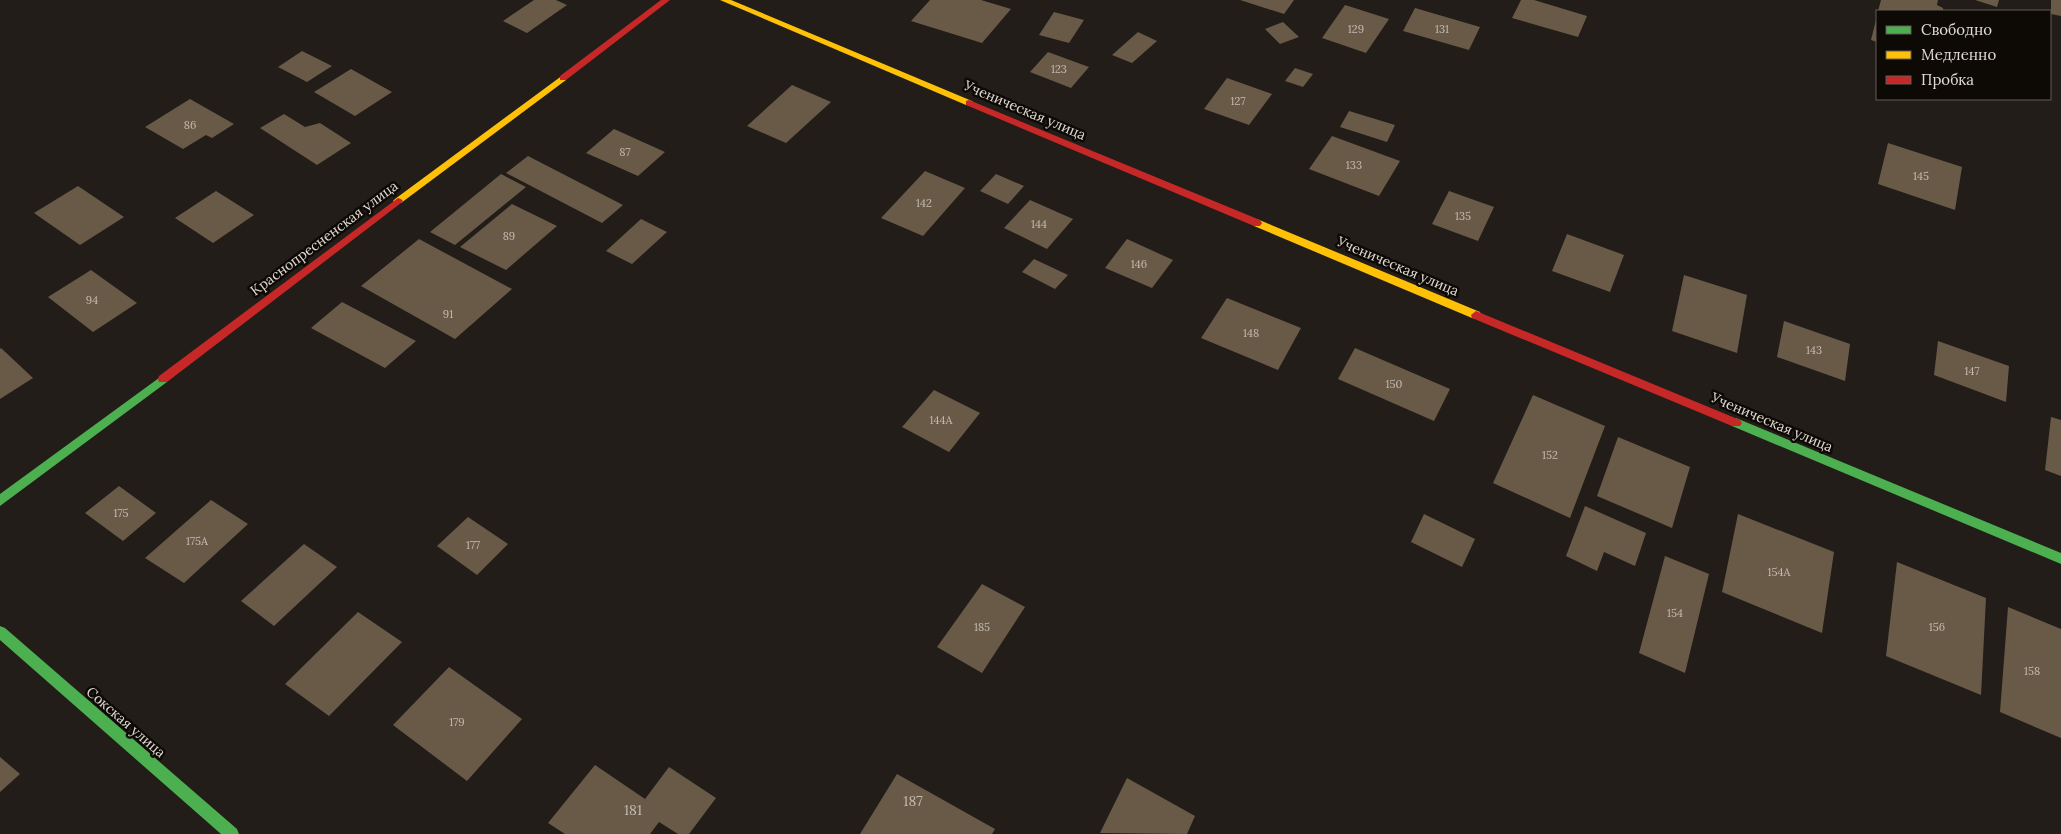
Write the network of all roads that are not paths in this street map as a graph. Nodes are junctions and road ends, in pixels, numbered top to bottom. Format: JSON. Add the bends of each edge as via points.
{"nodes":[{"id":1,"x":666,"y":0,"type":"edge"},
{"id":2,"x":724,"y":0,"type":"edge"},
{"id":3,"x":0,"y":501,"type":"edge"},
{"id":4,"x":2061,"y":559,"type":"edge"},
{"id":5,"x":0,"y":632,"type":"edge"},
{"id":6,"x":232,"y":834,"type":"edge"}],
"edges":[{"from":1,"to":3,"type":"street","name":"Краснопресненская улица"},
{"from":2,"to":4,"type":"street","name":"Ученическая улица"},
{"from":5,"to":6,"type":"street","name":"Сокская улица"}]}
